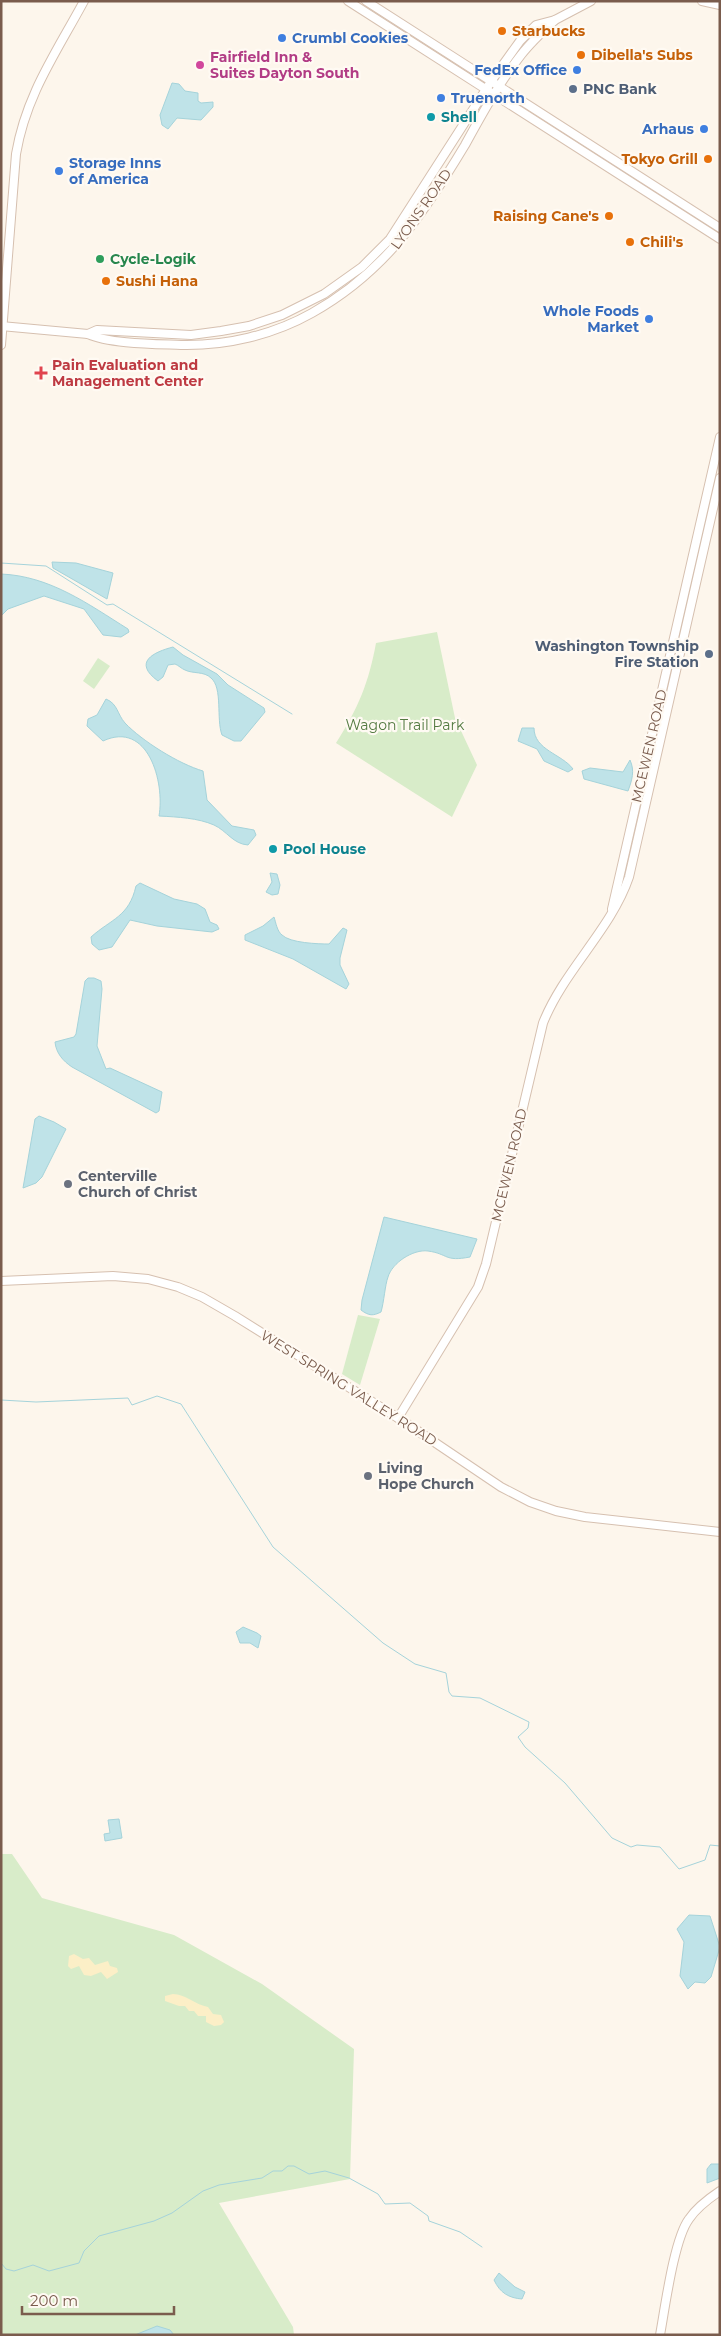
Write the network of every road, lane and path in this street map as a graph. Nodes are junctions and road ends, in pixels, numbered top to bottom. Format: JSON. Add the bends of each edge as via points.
{"nodes":[{"id":1,"x":84,"y":1,"type":"edge"},
{"id":2,"x":348,"y":1,"type":"edge"},
{"id":3,"x":366,"y":1,"type":"edge"},
{"id":4,"x":591,"y":1,"type":"edge"},
{"id":5,"x":702,"y":1,"type":"edge"},
{"id":6,"x":720,"y":5,"type":"edge"},
{"id":7,"x":554,"y":20,"type":"junction"},
{"id":8,"x":492,"y":80,"type":"junction"},
{"id":9,"x":500,"y":86,"type":"junction"},
{"id":10,"x":486,"y":90,"type":"junction"},
{"id":11,"x":494,"y":95,"type":"junction"},
{"id":12,"x":720,"y":228,"type":"edge"},
{"id":13,"x":720,"y":239,"type":"edge"},
{"id":14,"x":2,"y":326,"type":"edge"},
{"id":15,"x":88,"y":334,"type":"junction"},
{"id":16,"x":1,"y":345,"type":"edge"},
{"id":17,"x":720,"y":437,"type":"edge"},
{"id":18,"x":720,"y":478,"type":"edge"},
{"id":19,"x":612,"y":909,"type":"junction"},
{"id":20,"x":1,"y":1281,"type":"edge"},
{"id":21,"x":398,"y":1418,"type":"junction"},
{"id":22,"x":720,"y":1532,"type":"edge"},
{"id":23,"x":720,"y":2191,"type":"edge"},
{"id":24,"x":660,"y":2335,"type":"edge"}],
"edges":[{"from":1,"to":14,"type":"street","via":[[33,93],[24,118],[16,154]]},
{"from":2,"to":10,"type":"street"},
{"from":3,"to":8,"type":"street"},
{"from":4,"to":7,"type":"street","name":"LYONS ROAD"},
{"from":5,"to":6,"type":"street"},
{"from":7,"to":8,"type":"street","name":"LYONS ROAD","via":[[536,25]]},
{"from":7,"to":9,"type":"street","name":"LYONS ROAD","via":[[531,42]]},
{"from":8,"to":9,"type":"street"},
{"from":8,"to":10,"type":"street","name":"LYONS ROAD"},
{"from":9,"to":11,"type":"street","name":"LYONS ROAD"},
{"from":9,"to":12,"type":"street"},
{"from":10,"to":11,"type":"street"},
{"from":10,"to":15,"type":"street","name":"LYONS ROAD","via":[[390,239],[362,267],[324,294],[282,315],[249,326],[191,334],[97,330]]},
{"from":11,"to":13,"type":"street"},
{"from":11,"to":15,"type":"street","name":"LYONS ROAD","via":[[405,236],[371,272],[326,305],[276,330],[198,345],[145,343],[96,338]]},
{"from":14,"to":15,"type":"street","name":"LYONS ROAD"},
{"from":14,"to":16,"type":"street"},
{"from":17,"to":19,"type":"street","name":"MCEWEN ROAD"},
{"from":18,"to":19,"type":"street","name":"MCEWEN ROAD","via":[[629,877],[622,898]]},
{"from":19,"to":21,"type":"street","name":"MCEWEN ROAD","via":[[560,988],[543,1023],[478,1287]]},
{"from":20,"to":21,"type":"street","name":"WEST SPRING VALLEY ROAD","via":[[113,1276],[148,1279],[178,1287],[228,1312]]},
{"from":21,"to":22,"type":"street","name":"WEST SPRING VALLEY ROAD","via":[[501,1487],[543,1507],[585,1517]]},
{"from":23,"to":24,"type":"street","via":[[703,2202],[688,2221],[676,2259]]}]}
